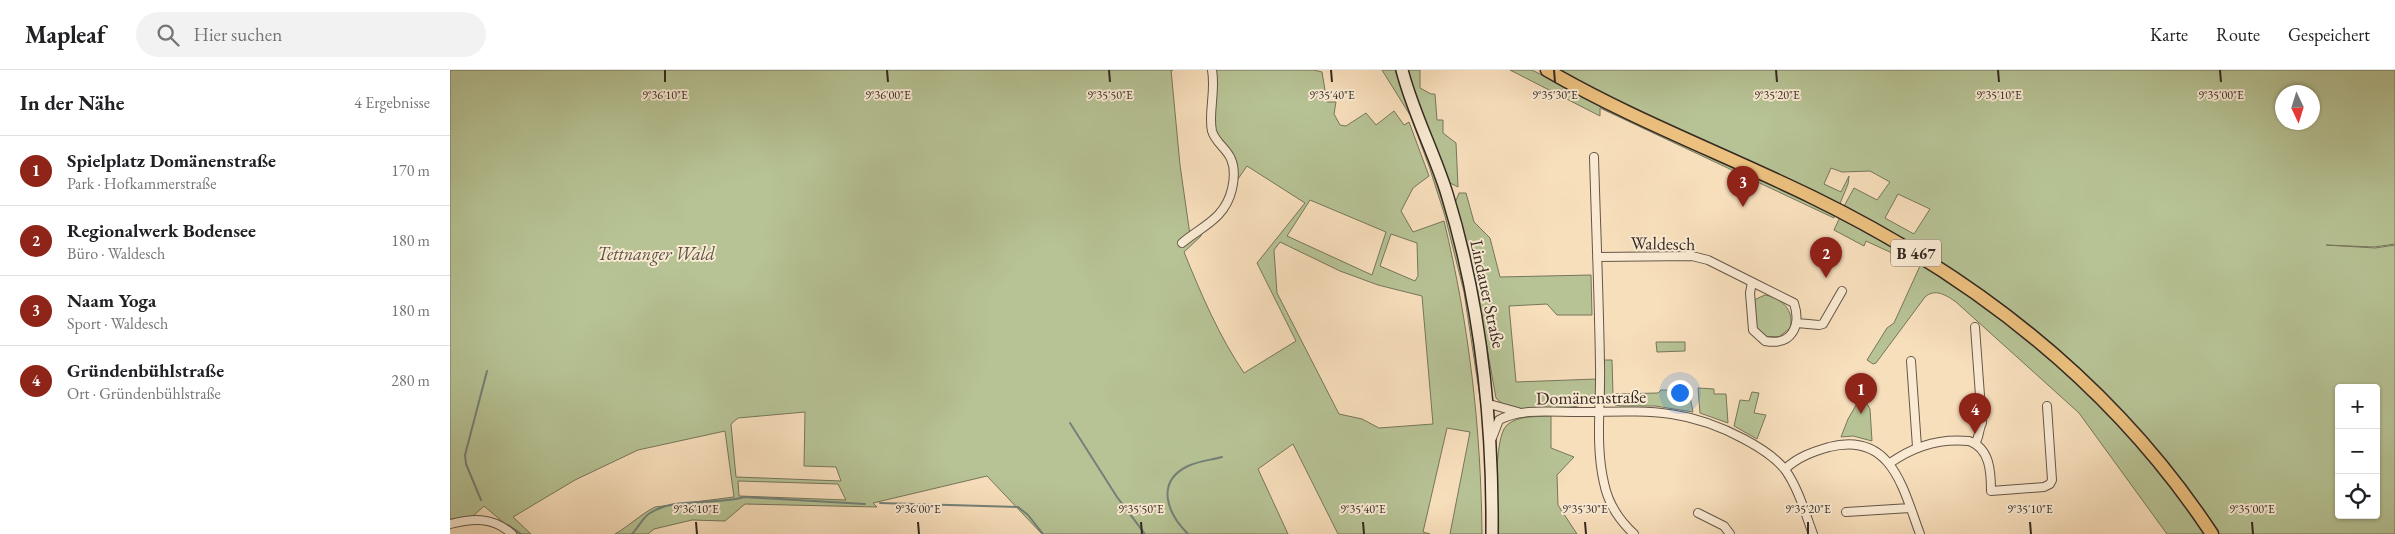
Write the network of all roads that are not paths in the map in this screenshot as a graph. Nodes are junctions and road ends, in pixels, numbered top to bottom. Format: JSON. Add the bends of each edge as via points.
{"nodes":[{"id":1,"x":1212,"y":70,"type":"edge"},
{"id":2,"x":1402,"y":70,"type":"edge"},
{"id":3,"x":1547,"y":70,"type":"edge"},
{"id":4,"x":1594,"y":157,"type":"dead end"},
{"id":5,"x":1182,"y":244,"type":"dead end"},
{"id":6,"x":1597,"y":257,"type":"junction"},
{"id":7,"x":1752,"y":282,"type":"junction"},
{"id":8,"x":1842,"y":291,"type":"dead end"},
{"id":9,"x":1797,"y":323,"type":"junction"},
{"id":10,"x":1975,"y":327,"type":"dead end"},
{"id":11,"x":1911,"y":361,"type":"dead end"},
{"id":12,"x":1488,"y":404,"type":"junction"},
{"id":13,"x":2047,"y":406,"type":"dead end"},
{"id":14,"x":1601,"y":412,"type":"junction"},
{"id":15,"x":1521,"y":413,"type":"junction"},
{"id":16,"x":1975,"y":443,"type":"junction"},
{"id":17,"x":1491,"y":445,"type":"junction"},
{"id":18,"x":1917,"y":447,"type":"junction"},
{"id":19,"x":1890,"y":463,"type":"junction"},
{"id":20,"x":1785,"y":469,"type":"junction"},
{"id":21,"x":1910,"y":508,"type":"junction"},
{"id":22,"x":1846,"y":512,"type":"dead end"},
{"id":23,"x":1698,"y":513,"type":"dead end"},
{"id":24,"x":450,"y":524,"type":"edge"},
{"id":25,"x":512,"y":534,"type":"edge"},
{"id":26,"x":1492,"y":534,"type":"edge"},
{"id":27,"x":1634,"y":534,"type":"edge"},
{"id":28,"x":1730,"y":534,"type":"edge"},
{"id":29,"x":1813,"y":534,"type":"edge"},
{"id":30,"x":1920,"y":534,"type":"edge"},
{"id":31,"x":2212,"y":534,"type":"edge"}],
"edges":[{"from":1,"to":5,"type":"street","via":[[1211,128],[1230,158],[1233,187],[1220,214]]},
{"from":2,"to":12,"type":"main road","name":"Lindauer Straße","via":[[1452,210],[1475,312]]},
{"from":3,"to":31,"type":"main road","number":"B 467","via":[[1596,97],[1846,214],[1971,288],[2034,337],[2100,396],[2156,458]]},
{"from":4,"to":6,"type":"street"},
{"from":6,"to":7,"type":"street","name":"Waldesch","via":[[1692,256],[1708,260]]},
{"from":6,"to":14,"type":"street"},
{"from":7,"to":9,"type":"street","name":"Waldesch","via":[[1794,303]]},
{"from":7,"to":9,"type":"street","via":[[1751,322],[1760,339],[1778,342],[1791,334]]},
{"from":8,"to":9,"type":"street","via":[[1823,324]]},
{"from":10,"to":16,"type":"street","via":[[1982,423]]},
{"from":11,"to":18,"type":"street"},
{"from":12,"to":15,"type":"street","name":"Domänenstraße"},
{"from":12,"to":17,"type":"main road","name":"Lindauer Straße"},
{"from":13,"to":16,"type":"street","via":[[2050,484],[1991,491],[1990,465]]},
{"from":14,"to":15,"type":"street","name":"Domänenstraße"},
{"from":14,"to":20,"type":"street","name":"Domänenstraße","via":[[1651,411],[1696,418],[1758,446]]},
{"from":14,"to":27,"type":"street","via":[[1599,447],[1604,485],[1619,517]]},
{"from":15,"to":17,"type":"street","name":"Domänenstraße","via":[[1499,420]]},
{"from":16,"to":18,"type":"street","via":[[1962,440]]},
{"from":17,"to":26,"type":"main road","name":"Lindauer Straße"},
{"from":18,"to":19,"type":"street"},
{"from":19,"to":20,"type":"street","via":[[1870,448],[1846,444],[1808,454]]},
{"from":19,"to":21,"type":"street"},
{"from":20,"to":29,"type":"street","name":"Domänenstraße"},
{"from":21,"to":22,"type":"street"},
{"from":21,"to":30,"type":"street"},
{"from":23,"to":28,"type":"street","via":[[1724,526]]},
{"from":24,"to":25,"type":"street","via":[[487,520]]}]}
